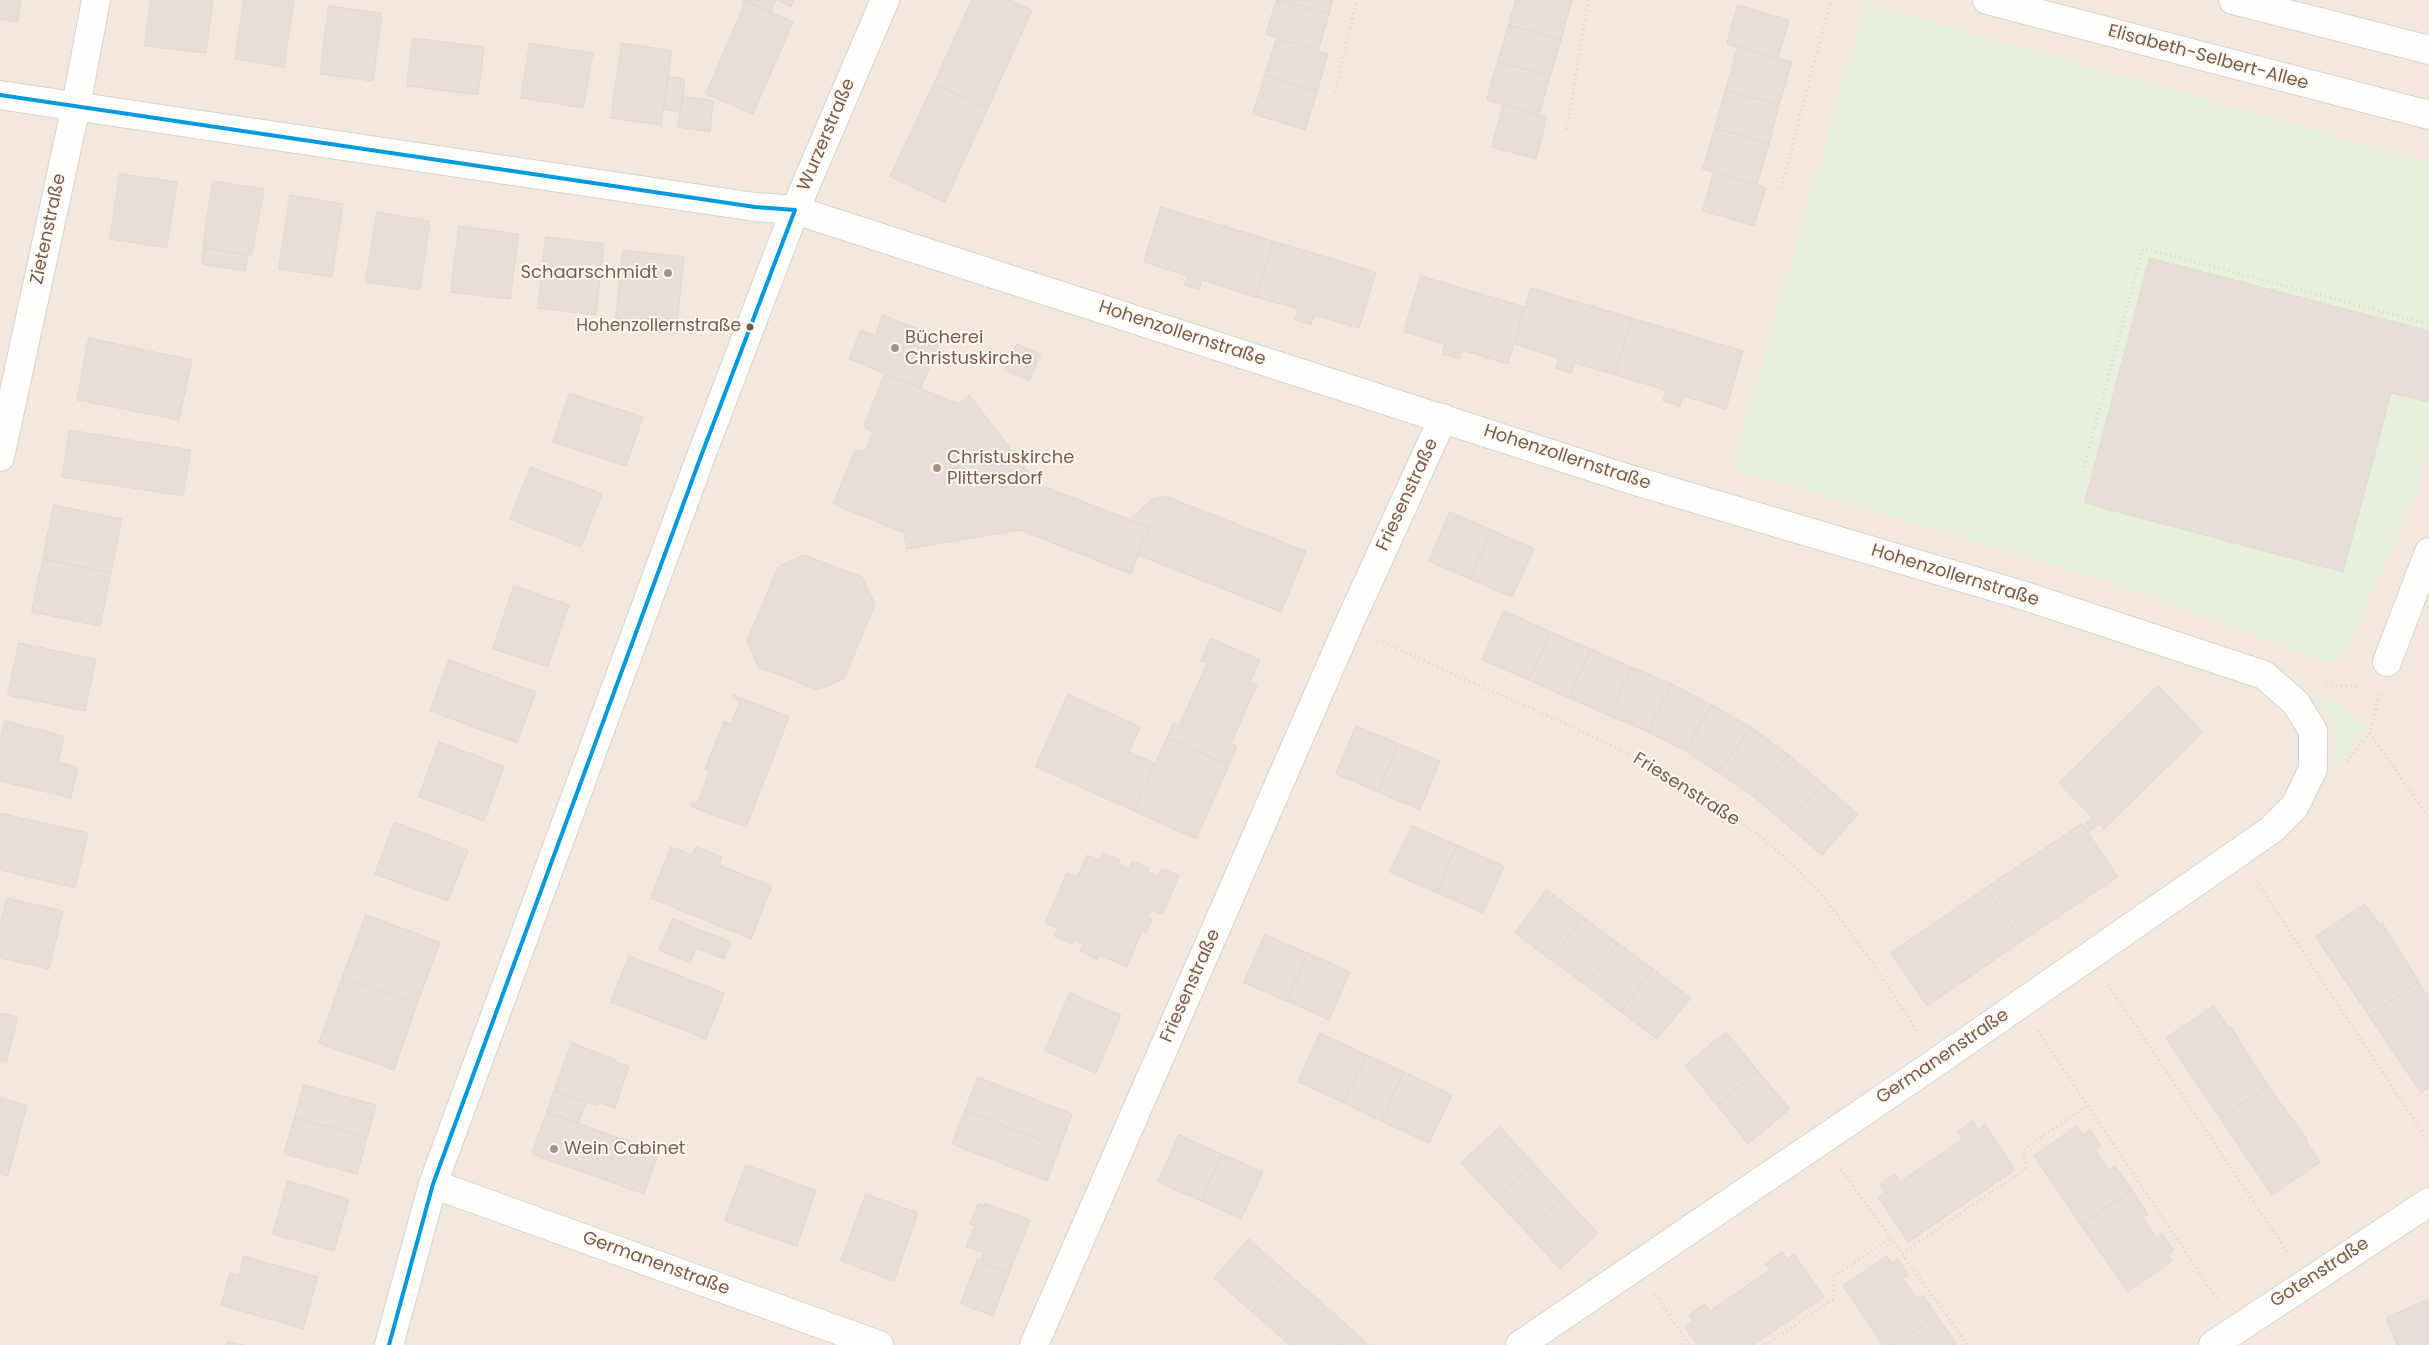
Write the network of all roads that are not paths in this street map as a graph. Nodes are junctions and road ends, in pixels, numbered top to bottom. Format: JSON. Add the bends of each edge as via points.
{"nodes":[{"id":1,"x":96,"y":0,"type":"edge"},
{"id":2,"x":885,"y":0,"type":"edge"},
{"id":3,"x":1988,"y":0,"type":"edge"},
{"id":4,"x":2233,"y":0,"type":"edge"},
{"id":5,"x":2429,"y":50,"type":"edge"},
{"id":6,"x":0,"y":94,"type":"edge"},
{"id":7,"x":76,"y":106,"type":"junction"},
{"id":8,"x":2429,"y":116,"type":"edge"},
{"id":9,"x":795,"y":210,"type":"junction"},
{"id":10,"x":1443,"y":418,"type":"junction"},
{"id":11,"x":0,"y":457,"type":"edge"},
{"id":12,"x":2429,"y":552,"type":"edge"},
{"id":13,"x":2387,"y":662,"type":"dead end"},
{"id":14,"x":2313,"y":731,"type":"joint"},
{"id":15,"x":433,"y":1184,"type":"junction"},
{"id":16,"x":2429,"y":1202,"type":"edge"},
{"id":17,"x":389,"y":1345,"type":"edge"},
{"id":18,"x":878,"y":1345,"type":"edge"},
{"id":19,"x":1034,"y":1345,"type":"edge"},
{"id":20,"x":1520,"y":1345,"type":"edge"},
{"id":21,"x":2213,"y":1345,"type":"edge"}],
"edges":[{"from":1,"to":7,"type":"street","name":"Zietenstraße"},
{"from":2,"to":9,"type":"street","name":"Wurzerstraße"},
{"from":3,"to":8,"type":"street","name":"Elisabeth-Selbert-Allee"},
{"from":4,"to":5,"type":"street"},
{"from":6,"to":7,"type":"street","name":"Hohenzollernstraße"},
{"from":7,"to":9,"type":"street","name":"Hohenzollernstraße","via":[[755,207]]},
{"from":7,"to":11,"type":"street","name":"Zietenstraße"},
{"from":9,"to":10,"type":"street","name":"Hohenzollernstraße"},
{"from":9,"to":15,"type":"street","name":"Wurzerstraße","via":[[697,465]]},
{"from":10,"to":14,"type":"street","name":"Hohenzollernstraße","via":[[1638,482],[2025,596],[2264,675],[2296,703]]},
{"from":10,"to":19,"type":"street","name":"Friesenstraße","via":[[1348,626]]},
{"from":12,"to":13,"type":"street"},
{"from":14,"to":20,"type":"street","name":"Germanenstraße","via":[[2312,769],[2295,806],[2271,830]]},
{"from":15,"to":17,"type":"street","name":"Wurzerstraße"},
{"from":15,"to":18,"type":"street","name":"Germanenstraße"},
{"from":16,"to":21,"type":"street","name":"Gotenstraße"}]}
